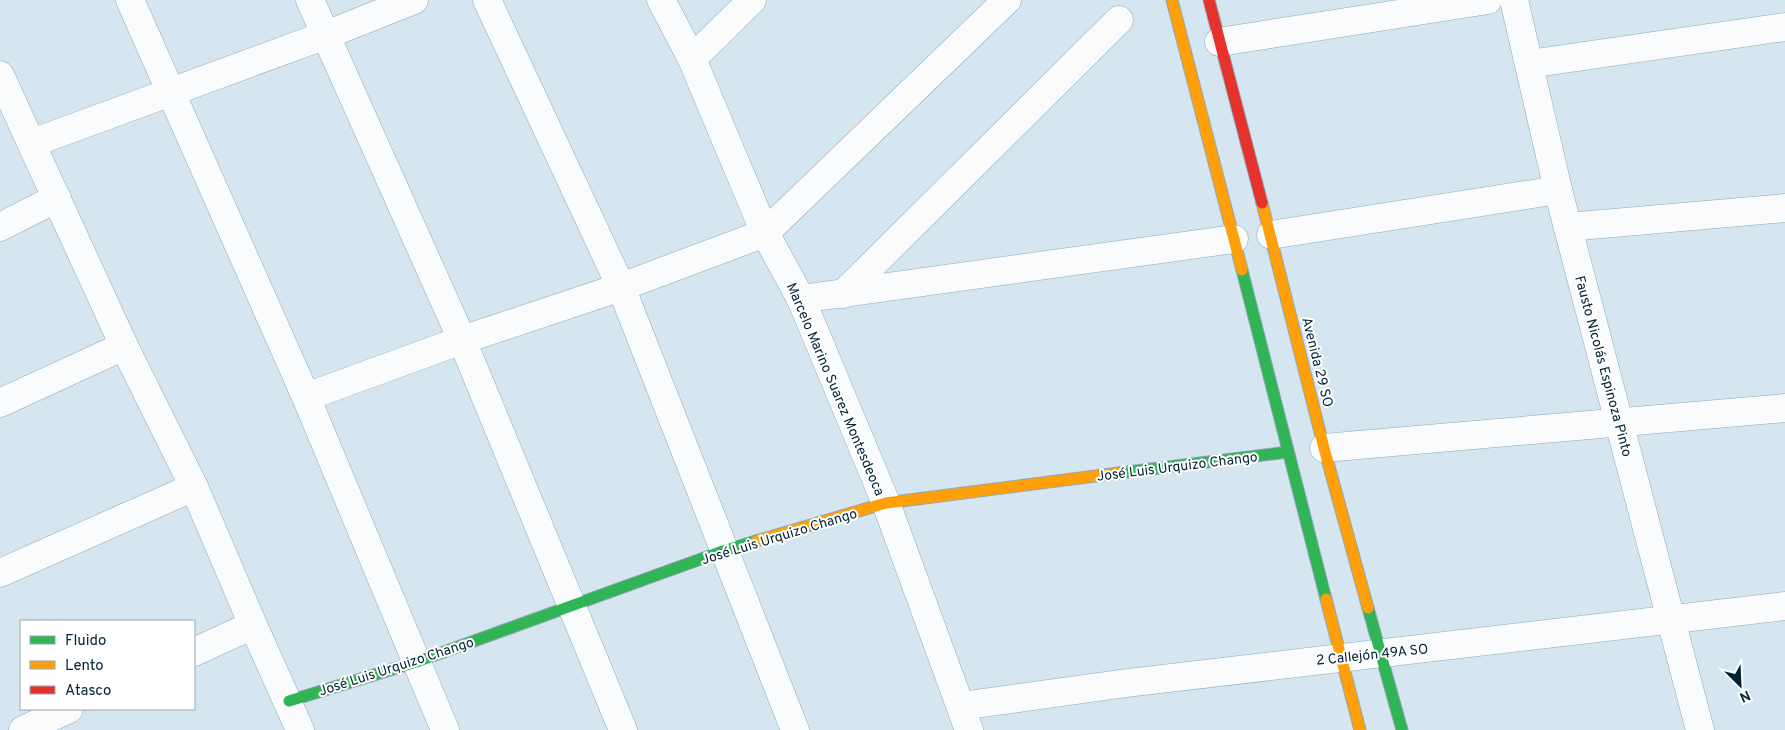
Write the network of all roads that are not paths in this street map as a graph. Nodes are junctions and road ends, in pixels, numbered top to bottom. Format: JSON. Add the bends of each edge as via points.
{"nodes":[{"id":1,"x":130,"y":0,"type":"edge"},
{"id":2,"x":310,"y":0,"type":"edge"},
{"id":3,"x":414,"y":0,"type":"edge"},
{"id":4,"x":487,"y":0,"type":"edge"},
{"id":5,"x":661,"y":0,"type":"edge"},
{"id":6,"x":752,"y":0,"type":"edge"},
{"id":7,"x":1007,"y":0,"type":"edge"},
{"id":8,"x":1172,"y":0,"type":"edge"},
{"id":9,"x":1209,"y":0,"type":"edge"},
{"id":10,"x":1488,"y":0,"type":"edge"},
{"id":11,"x":1514,"y":0,"type":"edge"},
{"id":12,"x":1119,"y":20,"type":"dead end"},
{"id":13,"x":1785,"y":27,"type":"edge"},
{"id":14,"x":326,"y":35,"type":"junction"},
{"id":15,"x":1219,"y":42,"type":"junction"},
{"id":16,"x":692,"y":59,"type":"junction"},
{"id":17,"x":1529,"y":64,"type":"junction"},
{"id":18,"x":0,"y":75,"type":"edge"},
{"id":19,"x":170,"y":92,"type":"junction"},
{"id":20,"x":32,"y":143,"type":"junction"},
{"id":21,"x":1558,"y":190,"type":"junction"},
{"id":22,"x":57,"y":198,"type":"junction"},
{"id":23,"x":1785,"y":208,"type":"edge"},
{"id":24,"x":0,"y":227,"type":"edge"},
{"id":25,"x":1568,"y":227,"type":"junction"},
{"id":26,"x":765,"y":232,"type":"junction"},
{"id":27,"x":1270,"y":234,"type":"junction"},
{"id":28,"x":1234,"y":239,"type":"junction"},
{"id":29,"x":620,"y":287,"type":"junction"},
{"id":30,"x":843,"y":294,"type":"junction"},
{"id":31,"x":801,"y":299,"type":"junction"},
{"id":32,"x":462,"y":340,"type":"junction"},
{"id":33,"x":124,"y":346,"type":"junction"},
{"id":34,"x":306,"y":397,"type":"junction"},
{"id":35,"x":0,"y":403,"type":"edge"},
{"id":36,"x":1785,"y":408,"type":"edge"},
{"id":37,"x":1619,"y":423,"type":"junction"},
{"id":38,"x":1324,"y":448,"type":"junction"},
{"id":39,"x":1288,"y":452,"type":"junction"},
{"id":40,"x":194,"y":487,"type":"junction"},
{"id":41,"x":886,"y":503,"type":"junction"},
{"id":42,"x":723,"y":551,"type":"junction"},
{"id":43,"x":0,"y":573,"type":"edge"},
{"id":44,"x":572,"y":605,"type":"junction"},
{"id":45,"x":1785,"y":606,"type":"edge"},
{"id":46,"x":1670,"y":620,"type":"junction"},
{"id":47,"x":253,"y":625,"type":"junction"},
{"id":48,"x":195,"y":652,"type":"edge"},
{"id":49,"x":1380,"y":654,"type":"junction"},
{"id":50,"x":1341,"y":657,"type":"junction"},
{"id":51,"x":416,"y":662,"type":"junction"},
{"id":52,"x":289,"y":701,"type":"junction"},
{"id":53,"x":67,"y":710,"type":"edge"},
{"id":54,"x":965,"y":718,"type":"edge"},
{"id":55,"x":23,"y":730,"type":"edge"},
{"id":56,"x":300,"y":730,"type":"edge"},
{"id":57,"x":445,"y":730,"type":"edge"},
{"id":58,"x":623,"y":730,"type":"edge"},
{"id":59,"x":795,"y":730,"type":"edge"},
{"id":60,"x":1360,"y":730,"type":"edge"},
{"id":61,"x":1402,"y":730,"type":"edge"},
{"id":62,"x":1700,"y":730,"type":"edge"}],
"edges":[{"from":1,"to":19,"type":"street"},
{"from":2,"to":14,"type":"street"},
{"from":3,"to":14,"type":"street"},
{"from":4,"to":29,"type":"street"},
{"from":5,"to":16,"type":"street","name":"Marcelo Marino Suarez Montesdeoca"},
{"from":6,"to":16,"type":"street"},
{"from":7,"to":26,"type":"street"},
{"from":8,"to":28,"type":"street"},
{"from":9,"to":15,"type":"street","name":"Avenida 29 SO"},
{"from":10,"to":15,"type":"street"},
{"from":11,"to":17,"type":"street","name":"Fausto Nicolás Espinoza Pinto"},
{"from":12,"to":30,"type":"street"},
{"from":13,"to":17,"type":"street"},
{"from":14,"to":19,"type":"street"},
{"from":14,"to":32,"type":"street"},
{"from":15,"to":27,"type":"street","name":"Avenida 29 SO"},
{"from":16,"to":26,"type":"street","name":"Marcelo Marino Suarez Montesdeoca"},
{"from":17,"to":21,"type":"street","name":"Fausto Nicolás Espinoza Pinto"},
{"from":18,"to":20,"type":"street"},
{"from":19,"to":20,"type":"street"},
{"from":19,"to":34,"type":"street"},
{"from":20,"to":22,"type":"street"},
{"from":21,"to":25,"type":"street","name":"Fausto Nicolás Espinoza Pinto"},
{"from":21,"to":27,"type":"street"},
{"from":22,"to":24,"type":"street"},
{"from":22,"to":33,"type":"street"},
{"from":23,"to":25,"type":"street"},
{"from":25,"to":37,"type":"street","name":"Fausto Nicolás Espinoza Pinto"},
{"from":26,"to":29,"type":"street"},
{"from":26,"to":31,"type":"street","name":"Marcelo Marino Suarez Montesdeoca"},
{"from":27,"to":38,"type":"street","name":"Avenida 29 SO"},
{"from":28,"to":30,"type":"street"},
{"from":28,"to":39,"type":"street"},
{"from":29,"to":32,"type":"street"},
{"from":29,"to":42,"type":"street"},
{"from":30,"to":31,"type":"street"},
{"from":31,"to":41,"type":"street","name":"Marcelo Marino Suarez Montesdeoca"},
{"from":32,"to":34,"type":"street"},
{"from":32,"to":44,"type":"street"},
{"from":33,"to":35,"type":"street"},
{"from":33,"to":40,"type":"street"},
{"from":34,"to":51,"type":"street"},
{"from":36,"to":37,"type":"street"},
{"from":37,"to":38,"type":"street"},
{"from":37,"to":46,"type":"street","name":"Fausto Nicolás Espinoza Pinto"},
{"from":38,"to":49,"type":"street","name":"Avenida 29 SO"},
{"from":39,"to":41,"type":"street","name":"José Luis Urquizo Chango"},
{"from":39,"to":50,"type":"street"},
{"from":40,"to":43,"type":"street"},
{"from":40,"to":47,"type":"street"},
{"from":41,"to":42,"type":"street","name":"José Luis Urquizo Chango"},
{"from":41,"to":54,"type":"street","name":"Marcelo Marino Suarez Montesdeoca"},
{"from":42,"to":44,"type":"street","name":"José Luis Urquizo Chango"},
{"from":42,"to":59,"type":"street"},
{"from":44,"to":51,"type":"street","name":"José Luis Urquizo Chango"},
{"from":44,"to":58,"type":"street"},
{"from":45,"to":46,"type":"street","name":"2 Callejón 49A SO"},
{"from":46,"to":49,"type":"street","name":"2 Callejón 49A SO"},
{"from":46,"to":62,"type":"street","name":"Fausto Nicolás Espinoza Pinto"},
{"from":47,"to":48,"type":"street"},
{"from":47,"to":52,"type":"street"},
{"from":49,"to":50,"type":"street","name":"2 Callejón 49A SO"},
{"from":49,"to":61,"type":"street","name":"Avenida 29 SO"},
{"from":50,"to":54,"type":"street","name":"2 Callejón 49A SO","via":[[1128,683]]},
{"from":50,"to":60,"type":"street"},
{"from":51,"to":52,"type":"street","name":"José Luis Urquizo Chango"},
{"from":51,"to":57,"type":"street"},
{"from":52,"to":56,"type":"street"},
{"from":53,"to":55,"type":"street"}]}
